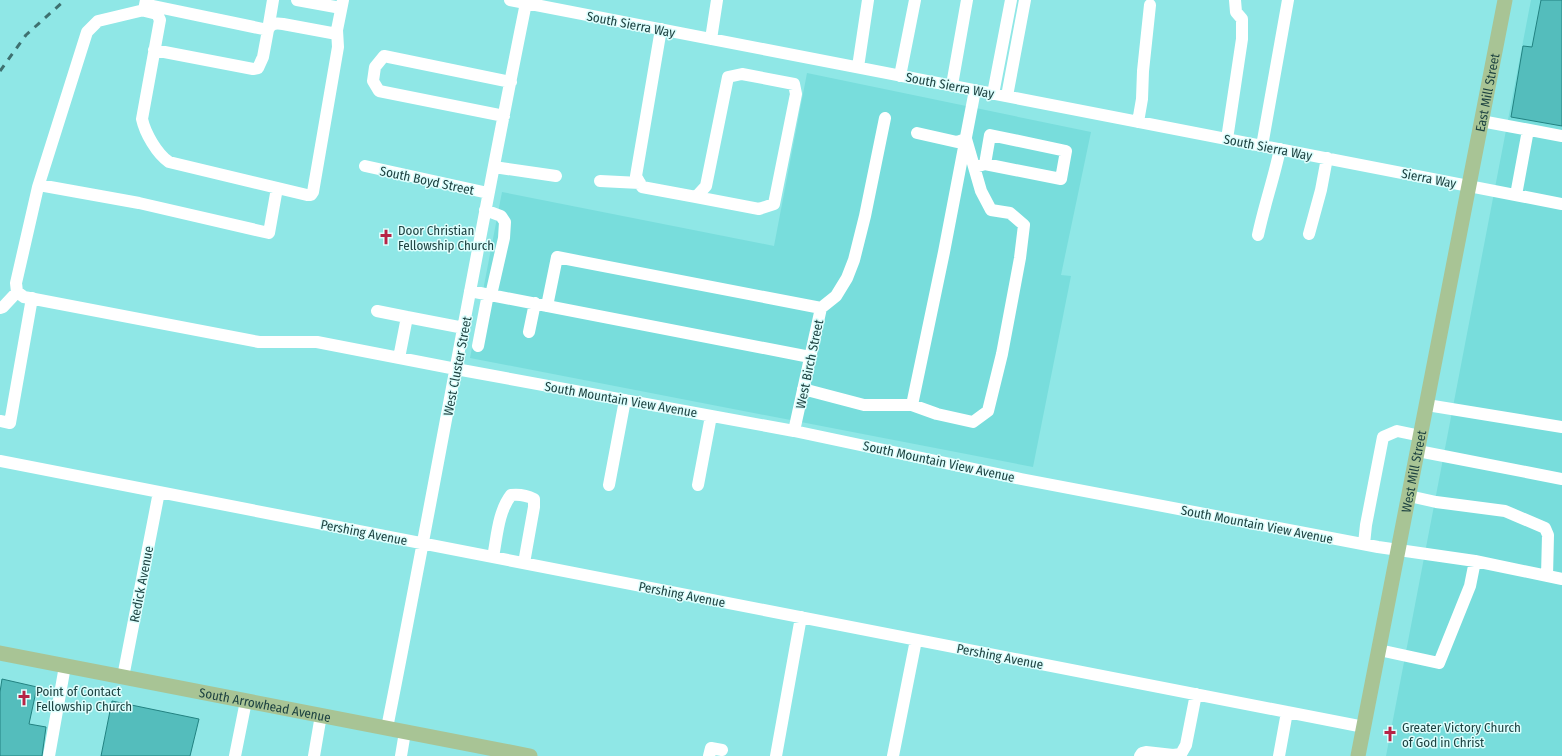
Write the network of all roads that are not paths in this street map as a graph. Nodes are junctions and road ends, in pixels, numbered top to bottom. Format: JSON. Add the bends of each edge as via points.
{"nodes":[{"id":1,"x":273,"y":0,"type":"edge"},
{"id":2,"x":297,"y":0,"type":"edge"},
{"id":3,"x":511,"y":0,"type":"edge"},
{"id":4,"x":717,"y":0,"type":"edge"},
{"id":5,"x":868,"y":0,"type":"edge"},
{"id":6,"x":915,"y":0,"type":"edge"},
{"id":7,"x":967,"y":0,"type":"edge"},
{"id":8,"x":1011,"y":0,"type":"edge"},
{"id":9,"x":1025,"y":0,"type":"edge"},
{"id":10,"x":1235,"y":0,"type":"edge"},
{"id":11,"x":1288,"y":0,"type":"edge"},
{"id":12,"x":1505,"y":0,"type":"edge"},
{"id":13,"x":526,"y":3,"type":"junction"},
{"id":14,"x":342,"y":4,"type":"edge"},
{"id":15,"x":1150,"y":4,"type":"dead end"},
{"id":16,"x":145,"y":5,"type":"edge"},
{"id":17,"x":661,"y":29,"type":"junction"},
{"id":18,"x":268,"y":30,"type":"junction"},
{"id":19,"x":337,"y":34,"type":"junction"},
{"id":20,"x":711,"y":39,"type":"junction"},
{"id":21,"x":154,"y":50,"type":"junction"},
{"id":22,"x":858,"y":68,"type":"junction"},
{"id":23,"x":900,"y":76,"type":"junction"},
{"id":24,"x":511,"y":82,"type":"junction"},
{"id":25,"x":952,"y":86,"type":"junction"},
{"id":26,"x":975,"y":90,"type":"junction"},
{"id":27,"x":993,"y":94,"type":"junction"},
{"id":28,"x":1007,"y":96,"type":"junction"},
{"id":29,"x":504,"y":116,"type":"junction"},
{"id":30,"x":885,"y":118,"type":"dead end"},
{"id":31,"x":1481,"y":121,"type":"junction"},
{"id":32,"x":1138,"y":122,"type":"junction"},
{"id":33,"x":1528,"y":130,"type":"junction"},
{"id":34,"x":917,"y":133,"type":"dead end"},
{"id":35,"x":1562,"y":136,"type":"edge"},
{"id":36,"x":966,"y":139,"type":"junction"},
{"id":37,"x":1227,"y":139,"type":"junction"},
{"id":38,"x":1262,"y":146,"type":"junction"},
{"id":39,"x":1280,"y":149,"type":"junction"},
{"id":40,"x":1328,"y":158,"type":"junction"},
{"id":41,"x":365,"y":166,"type":"dead end"},
{"id":42,"x":980,"y":166,"type":"junction"},
{"id":43,"x":494,"y":167,"type":"junction"},
{"id":44,"x":1389,"y":170,"type":"joint"},
{"id":45,"x":556,"y":176,"type":"dead end"},
{"id":46,"x":600,"y":181,"type":"dead end"},
{"id":47,"x":640,"y":183,"type":"junction"},
{"id":48,"x":39,"y":185,"type":"junction"},
{"id":49,"x":1468,"y":186,"type":"junction"},
{"id":50,"x":277,"y":188,"type":"junction"},
{"id":51,"x":488,"y":193,"type":"junction"},
{"id":52,"x":1516,"y":195,"type":"junction"},
{"id":53,"x":696,"y":197,"type":"junction"},
{"id":54,"x":1562,"y":204,"type":"edge"},
{"id":55,"x":485,"y":210,"type":"junction"},
{"id":56,"x":1309,"y":234,"type":"dead end"},
{"id":57,"x":1258,"y":235,"type":"dead end"},
{"id":58,"x":470,"y":291,"type":"junction"},
{"id":59,"x":17,"y":292,"type":"junction"},
{"id":60,"x":490,"y":294,"type":"junction"},
{"id":61,"x":32,"y":298,"type":"junction"},
{"id":62,"x":535,"y":303,"type":"junction"},
{"id":63,"x":547,"y":306,"type":"junction"},
{"id":64,"x":0,"y":308,"type":"edge"},
{"id":65,"x":821,"y":308,"type":"junction"},
{"id":66,"x":377,"y":311,"type":"dead end"},
{"id":67,"x":407,"y":317,"type":"junction"},
{"id":68,"x":464,"y":328,"type":"junction"},
{"id":69,"x":529,"y":332,"type":"dead end"},
{"id":70,"x":478,"y":346,"type":"dead end"},
{"id":71,"x":810,"y":357,"type":"junction"},
{"id":72,"x":399,"y":358,"type":"junction"},
{"id":73,"x":456,"y":369,"type":"junction"},
{"id":74,"x":803,"y":389,"type":"junction"},
{"id":75,"x":625,"y":400,"type":"junction"},
{"id":76,"x":912,"y":405,"type":"junction"},
{"id":77,"x":1427,"y":405,"type":"junction"},
{"id":78,"x":711,"y":416,"type":"junction"},
{"id":79,"x":0,"y":421,"type":"edge"},
{"id":80,"x":1562,"y":427,"type":"edge"},
{"id":81,"x":794,"y":431,"type":"junction"},
{"id":82,"x":1421,"y":436,"type":"junction"},
{"id":83,"x":1418,"y":451,"type":"junction"},
{"id":84,"x":0,"y":461,"type":"edge"},
{"id":85,"x":1562,"y":479,"type":"edge"},
{"id":86,"x":698,"y":484,"type":"dead end"},
{"id":87,"x":608,"y":485,"type":"dead end"},
{"id":88,"x":159,"y":492,"type":"junction"},
{"id":89,"x":1409,"y":496,"type":"junction"},
{"id":90,"x":423,"y":544,"type":"junction"},
{"id":91,"x":1364,"y":544,"type":"junction"},
{"id":92,"x":1399,"y":550,"type":"junction"},
{"id":93,"x":493,"y":557,"type":"junction"},
{"id":94,"x":1475,"y":561,"type":"junction"},
{"id":95,"x":524,"y":563,"type":"junction"},
{"id":96,"x":1546,"y":576,"type":"junction"},
{"id":97,"x":1562,"y":579,"type":"edge"},
{"id":98,"x":801,"y":617,"type":"junction"},
{"id":99,"x":916,"y":640,"type":"junction"},
{"id":100,"x":1379,"y":650,"type":"junction"},
{"id":101,"x":0,"y":653,"type":"edge"},
{"id":102,"x":65,"y":666,"type":"junction"},
{"id":103,"x":123,"y":677,"type":"junction"},
{"id":104,"x":1196,"y":694,"type":"junction"},
{"id":105,"x":246,"y":701,"type":"junction"},
{"id":106,"x":1287,"y":712,"type":"junction"},
{"id":107,"x":321,"y":715,"type":"junction"},
{"id":108,"x":1364,"y":727,"type":"junction"},
{"id":109,"x":387,"y":728,"type":"junction"},
{"id":110,"x":406,"y":732,"type":"junction"},
{"id":111,"x":722,"y":750,"type":"dead end"},
{"id":112,"x":49,"y":756,"type":"edge"},
{"id":113,"x":235,"y":756,"type":"edge"},
{"id":114,"x":314,"y":756,"type":"edge"},
{"id":115,"x":401,"y":756,"type":"edge"},
{"id":116,"x":530,"y":756,"type":"edge"},
{"id":117,"x":709,"y":756,"type":"edge"},
{"id":118,"x":776,"y":756,"type":"edge"},
{"id":119,"x":893,"y":756,"type":"edge"},
{"id":120,"x":1140,"y":756,"type":"edge"},
{"id":121,"x":1278,"y":756,"type":"edge"},
{"id":122,"x":1358,"y":756,"type":"edge"}],
"edges":[{"from":1,"to":18,"type":"street"},
{"from":2,"to":14,"type":"street"},
{"from":3,"to":13,"type":"street","name":"South Sierra Way"},
{"from":4,"to":20,"type":"street"},
{"from":5,"to":22,"type":"street"},
{"from":6,"to":23,"type":"street"},
{"from":7,"to":25,"type":"street"},
{"from":8,"to":27,"type":"street"},
{"from":9,"to":28,"type":"street"},
{"from":10,"to":37,"type":"street","via":[[1236,12],[1242,19],[1242,39]]},
{"from":11,"to":38,"type":"street"},
{"from":12,"to":31,"type":"main road","name":"East Mill Street"},
{"from":13,"to":17,"type":"street","name":"South Sierra Way"},
{"from":13,"to":24,"type":"street","name":"West Cluster Street"},
{"from":14,"to":19,"type":"street"},
{"from":15,"to":32,"type":"street"},
{"from":16,"to":18,"type":"street"},
{"from":16,"to":21,"type":"street","via":[[145,11],[157,14],[160,18]]},
{"from":16,"to":48,"type":"street","via":[[98,20],[87,32]]},
{"from":17,"to":20,"type":"street","name":"South Sierra Way"},
{"from":17,"to":47,"type":"street","via":[[636,176]]},
{"from":18,"to":19,"type":"street","via":[[274,23]]},
{"from":18,"to":21,"type":"street","via":[[258,68],[252,69]]},
{"from":19,"to":50,"type":"street","via":[[338,47],[313,192],[307,195]]},
{"from":20,"to":22,"type":"street","name":"South Sierra Way"},
{"from":21,"to":50,"type":"street","via":[[142,119],[144,129],[164,158],[169,162]]},
{"from":22,"to":23,"type":"street","name":"South Sierra Way"},
{"from":23,"to":25,"type":"street","name":"South Sierra Way"},
{"from":24,"to":29,"type":"street","name":"West Cluster Street"},
{"from":24,"to":29,"type":"street","via":[[384,56],[375,67],[373,81],[379,91]]},
{"from":25,"to":26,"type":"street","name":"South Sierra Way"},
{"from":26,"to":27,"type":"street","name":"South Sierra Way"},
{"from":26,"to":36,"type":"street"},
{"from":27,"to":28,"type":"street","name":"South Sierra Way"},
{"from":28,"to":32,"type":"street","name":"South Sierra Way"},
{"from":29,"to":43,"type":"street","name":"West Cluster Street"},
{"from":30,"to":65,"type":"street","name":"West Birch Street","via":[[854,260],[836,296]]},
{"from":31,"to":33,"type":"street"},
{"from":31,"to":49,"type":"main road","name":"East Mill Street"},
{"from":32,"to":37,"type":"street","name":"South Sierra Way"},
{"from":33,"to":35,"type":"street"},
{"from":33,"to":52,"type":"street"},
{"from":34,"to":36,"type":"street","via":[[956,142]]},
{"from":36,"to":42,"type":"street"},
{"from":36,"to":76,"type":"street"},
{"from":37,"to":38,"type":"street","name":"South Sierra Way"},
{"from":38,"to":39,"type":"street","name":"South Sierra Way"},
{"from":39,"to":40,"type":"street","name":"South Sierra Way"},
{"from":39,"to":57,"type":"street"},
{"from":40,"to":44,"type":"street","name":"South Sierra Way"},
{"from":40,"to":56,"type":"street"},
{"from":41,"to":51,"type":"street","name":"South Boyd Street"},
{"from":42,"to":42,"type":"street","via":[[1061,179],[1066,151],[990,135]]},
{"from":42,"to":76,"type":"street","via":[[981,191],[991,210],[1010,214],[1024,225],[1002,354],[988,412],[973,422]]},
{"from":43,"to":45,"type":"street"},
{"from":43,"to":51,"type":"street","name":"West Cluster Street"},
{"from":44,"to":49,"type":"street","name":"Sierra Way"},
{"from":46,"to":47,"type":"street"},
{"from":47,"to":53,"type":"street","via":[[642,187]]},
{"from":48,"to":50,"type":"street","via":[[139,203],[269,233]]},
{"from":48,"to":59,"type":"street","via":[[16,283]]},
{"from":49,"to":52,"type":"street","name":"Sierra Way"},
{"from":49,"to":77,"type":"main road","name":"West Mill Street"},
{"from":51,"to":55,"type":"street","name":"West Cluster Street"},
{"from":52,"to":54,"type":"street","name":"Sierra Way"},
{"from":53,"to":53,"type":"street","via":[[706,186],[728,77],[742,74],[794,84],[796,94],[774,204],[759,209]]},
{"from":55,"to":58,"type":"street","name":"West Cluster Street"},
{"from":55,"to":60,"type":"street","via":[[501,216],[505,222],[504,238]]},
{"from":58,"to":60,"type":"street"},
{"from":58,"to":68,"type":"street","name":"West Cluster Street"},
{"from":59,"to":61,"type":"street","name":"South Mountain View Avenue","via":[[24,297]]},
{"from":59,"to":64,"type":"street"},
{"from":60,"to":62,"type":"street"},
{"from":60,"to":70,"type":"street"},
{"from":61,"to":72,"type":"street","name":"South Mountain View Avenue","via":[[259,342],[317,342]]},
{"from":61,"to":79,"type":"street","via":[[10,423]]},
{"from":62,"to":63,"type":"street"},
{"from":62,"to":69,"type":"street"},
{"from":63,"to":65,"type":"street","via":[[557,257]]},
{"from":63,"to":71,"type":"street"},
{"from":65,"to":71,"type":"street","name":"West Birch Street"},
{"from":66,"to":67,"type":"street"},
{"from":67,"to":68,"type":"street"},
{"from":67,"to":72,"type":"street"},
{"from":68,"to":73,"type":"street","name":"West Cluster Street"},
{"from":71,"to":74,"type":"street","name":"West Birch Street"},
{"from":72,"to":73,"type":"street","name":"South Mountain View Avenue"},
{"from":73,"to":75,"type":"street","name":"South Mountain View Avenue"},
{"from":73,"to":90,"type":"street","name":"West Cluster Street"},
{"from":74,"to":76,"type":"street","via":[[864,405]]},
{"from":74,"to":81,"type":"street","name":"West Birch Street"},
{"from":75,"to":78,"type":"street","name":"South Mountain View Avenue"},
{"from":75,"to":87,"type":"street"},
{"from":77,"to":80,"type":"street"},
{"from":77,"to":82,"type":"main road","name":"West Mill Street"},
{"from":78,"to":81,"type":"street","name":"South Mountain View Avenue"},
{"from":78,"to":86,"type":"street"},
{"from":81,"to":91,"type":"street","name":"South Mountain View Avenue"},
{"from":82,"to":83,"type":"main road","name":"West Mill Street"},
{"from":82,"to":91,"type":"street","via":[[1397,431],[1383,437]]},
{"from":83,"to":85,"type":"street"},
{"from":83,"to":89,"type":"main road","name":"West Mill Street"},
{"from":84,"to":88,"type":"street","name":"Pershing Avenue"},
{"from":88,"to":90,"type":"street","name":"Pershing Avenue"},
{"from":88,"to":103,"type":"street","name":"Redick Avenue"},
{"from":89,"to":92,"type":"main road","name":"West Mill Street"},
{"from":89,"to":96,"type":"street","via":[[1505,511],[1545,528],[1548,535]]},
{"from":90,"to":93,"type":"street","name":"Pershing Avenue"},
{"from":90,"to":109,"type":"street","name":"West Cluster Street"},
{"from":91,"to":92,"type":"street","name":"South Mountain View Avenue"},
{"from":92,"to":94,"type":"street","name":"South Mountain View Avenue"},
{"from":92,"to":100,"type":"main road","name":"West Mill Street"},
{"from":93,"to":95,"type":"street","name":"Pershing Avenue"},
{"from":93,"to":95,"type":"street","via":[[507,501],[511,495],[527,495],[534,499],[534,507]]},
{"from":94,"to":96,"type":"street","name":"South Mountain View Avenue"},
{"from":94,"to":100,"type":"street","via":[[1470,586],[1439,663]]},
{"from":95,"to":98,"type":"street","name":"Pershing Avenue"},
{"from":96,"to":97,"type":"street","name":"South Mountain View Avenue"},
{"from":98,"to":99,"type":"street","name":"Pershing Avenue"},
{"from":98,"to":118,"type":"street"},
{"from":99,"to":104,"type":"street","name":"Pershing Avenue"},
{"from":99,"to":119,"type":"street"},
{"from":100,"to":108,"type":"main road","name":"West Mill Street"},
{"from":101,"to":102,"type":"main road","name":"South Arrowhead Avenue"},
{"from":102,"to":103,"type":"main road","name":"South Arrowhead Avenue"},
{"from":102,"to":112,"type":"street"},
{"from":103,"to":105,"type":"main road","name":"South Arrowhead Avenue"},
{"from":104,"to":106,"type":"street","name":"Pershing Avenue"},
{"from":104,"to":120,"type":"street","via":[[1186,746],[1181,754],[1146,752]]},
{"from":105,"to":107,"type":"main road","name":"South Arrowhead Avenue"},
{"from":105,"to":113,"type":"street"},
{"from":106,"to":108,"type":"street","name":"Pershing Avenue"},
{"from":106,"to":121,"type":"street"},
{"from":107,"to":109,"type":"main road","name":"South Arrowhead Avenue"},
{"from":107,"to":114,"type":"street"},
{"from":108,"to":122,"type":"main road","name":"West Mill Street"},
{"from":109,"to":110,"type":"main road","name":"South Arrowhead Avenue"},
{"from":110,"to":115,"type":"street"},
{"from":110,"to":116,"type":"main road","name":"South Arrowhead Avenue"},
{"from":111,"to":117,"type":"street","via":[[711,748]]}]}
